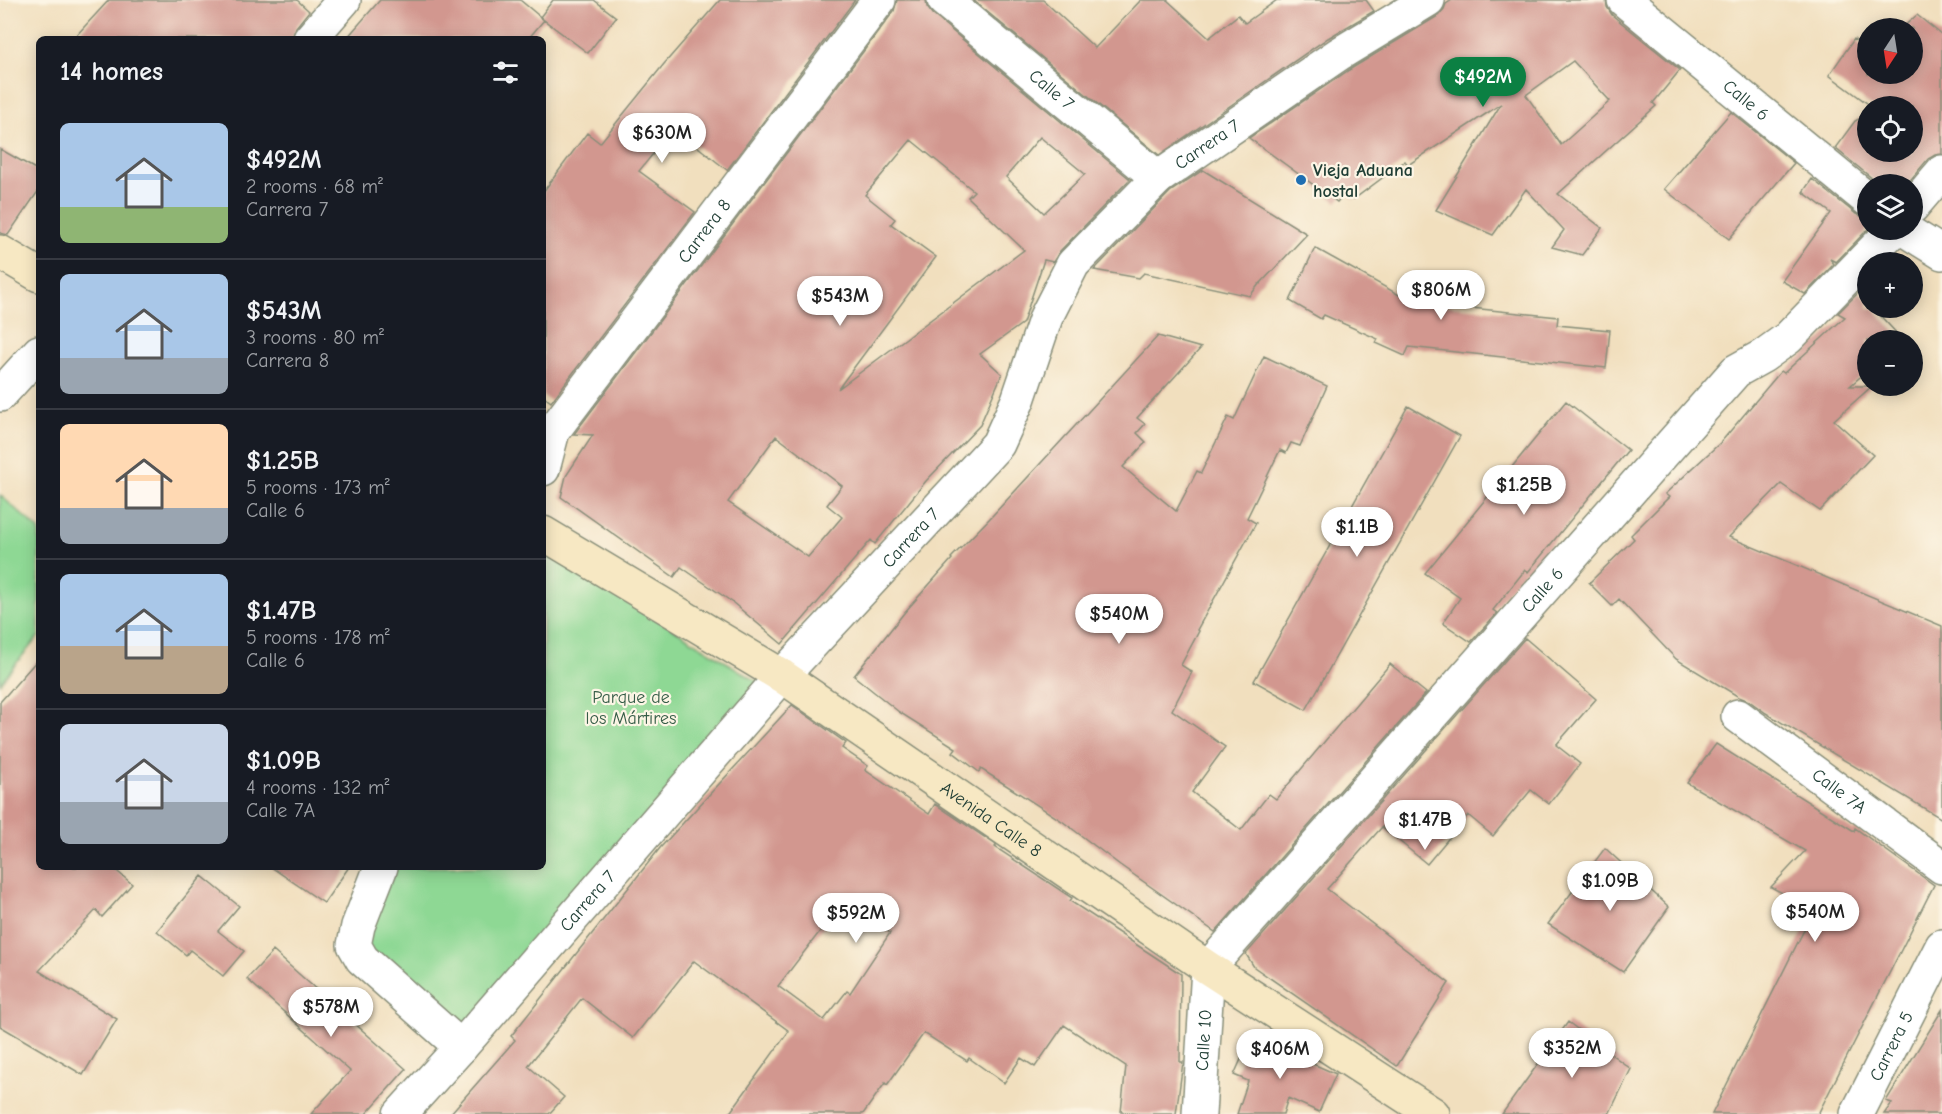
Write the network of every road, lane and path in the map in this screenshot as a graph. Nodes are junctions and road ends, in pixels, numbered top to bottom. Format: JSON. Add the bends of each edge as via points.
{"nodes":[{"id":1,"x":344,"y":0,"type":"edge"},
{"id":2,"x":879,"y":0,"type":"edge"},
{"id":3,"x":944,"y":0,"type":"edge"},
{"id":4,"x":1428,"y":0,"type":"edge"},
{"id":5,"x":1624,"y":0,"type":"edge"},
{"id":6,"x":313,"y":36,"type":"edge"},
{"id":7,"x":1942,"y":172,"type":"edge"},
{"id":8,"x":1158,"y":178,"type":"junction"},
{"id":9,"x":1857,"y":191,"type":"edge"},
{"id":10,"x":1923,"y":194,"type":"edge"},
{"id":11,"x":1883,"y":240,"type":"edge"},
{"id":12,"x":1921,"y":240,"type":"edge"},
{"id":13,"x":0,"y":252,"type":"edge"},
{"id":14,"x":1942,"y":253,"type":"edge"},
{"id":15,"x":36,"y":273,"type":"edge"},
{"id":16,"x":36,"y":355,"type":"edge"},
{"id":17,"x":0,"y":396,"type":"edge"},
{"id":18,"x":546,"y":458,"type":"edge"},
{"id":19,"x":546,"y":535,"type":"edge"},
{"id":20,"x":782,"y":676,"type":"junction"},
{"id":21,"x":1738,"y":716,"type":"dead end"},
{"id":22,"x":1942,"y":867,"type":"edge"},
{"id":23,"x":380,"y":870,"type":"edge"},
{"id":24,"x":1942,"y":946,"type":"edge"},
{"id":25,"x":1208,"y":968,"type":"junction"},
{"id":26,"x":1932,"y":992,"type":"edge"},
{"id":27,"x":461,"y":1047,"type":"junction"},
{"id":28,"x":400,"y":1114,"type":"edge"},
{"id":29,"x":1199,"y":1114,"type":"edge"},
{"id":30,"x":1433,"y":1114,"type":"edge"},
{"id":31,"x":1857,"y":1114,"type":"edge"}],
"edges":[{"from":1,"to":6,"type":"street"},
{"from":2,"to":18,"type":"street","name":"Carrera 8","via":[[553,431]]},
{"from":3,"to":8,"type":"street","name":"Calle 7"},
{"from":4,"to":8,"type":"street","name":"Carrera 7","via":[[1339,54]]},
{"from":5,"to":9,"type":"street","name":"Calle 6"},
{"from":7,"to":10,"type":"street"},
{"from":8,"to":20,"type":"street","name":"Carrera 7","via":[[1073,264],[1046,317],[1018,400],[998,444]]},
{"from":11,"to":25,"type":"street","name":"Calle 6","via":[[1788,338],[1736,370]]},
{"from":12,"to":14,"type":"street"},
{"from":13,"to":15,"type":"main road"},
{"from":16,"to":17,"type":"street"},
{"from":19,"to":20,"type":"main road","name":"Avenida Calle 8"},
{"from":20,"to":25,"type":"main road","name":"Avenida Calle 8"},
{"from":20,"to":27,"type":"street","name":"Carrera 7"},
{"from":21,"to":22,"type":"street","name":"Calle 7A"},
{"from":23,"to":27,"type":"street","via":[[354,945],[362,959]]},
{"from":24,"to":26,"type":"street","name":"Carrera 5"},
{"from":25,"to":29,"type":"street","name":"Calle 10"},
{"from":25,"to":30,"type":"main road","name":"Avenida Calle 8"},
{"from":26,"to":31,"type":"street","name":"Carrera 5"},
{"from":27,"to":28,"type":"street","name":"Carrera 7"}]}
